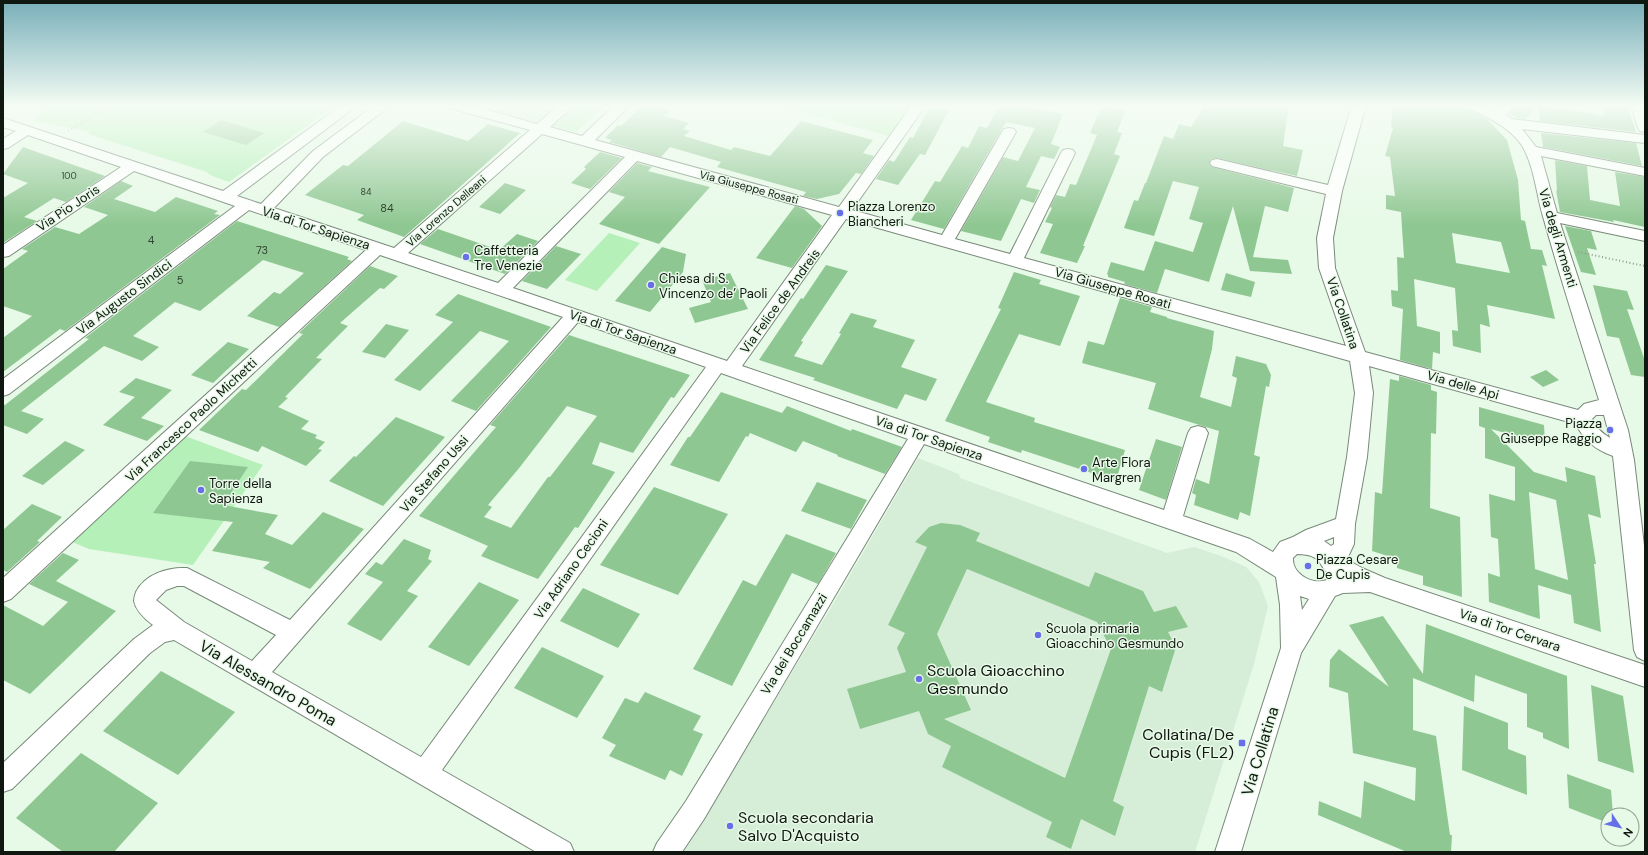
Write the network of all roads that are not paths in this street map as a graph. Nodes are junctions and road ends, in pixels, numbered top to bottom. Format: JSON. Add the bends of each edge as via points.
{"nodes":[{"id":1,"x":72,"y":145,"type":"edge"},
{"id":2,"x":297,"y":145,"type":"edge"},
{"id":3,"x":330,"y":145,"type":"edge"},
{"id":4,"x":522,"y":145,"type":"edge"},
{"id":5,"x":594,"y":145,"type":"edge"},
{"id":6,"x":891,"y":145,"type":"edge"},
{"id":7,"x":1002,"y":145,"type":"edge"},
{"id":8,"x":1347,"y":145,"type":"edge"},
{"id":9,"x":1528,"y":145,"type":"edge"},
{"id":10,"x":1532,"y":150,"type":"junction"},
{"id":11,"x":1068,"y":152,"type":"dead end"},
{"id":12,"x":634,"y":156,"type":"junction"},
{"id":13,"x":1218,"y":162,"type":"dead end"},
{"id":14,"x":133,"y":165,"type":"junction"},
{"id":15,"x":1645,"y":172,"type":"edge"},
{"id":16,"x":1334,"y":191,"type":"junction"},
{"id":17,"x":225,"y":198,"type":"junction"},
{"id":18,"x":246,"y":205,"type":"junction"},
{"id":19,"x":264,"y":210,"type":"junction"},
{"id":20,"x":842,"y":213,"type":"junction"},
{"id":21,"x":1550,"y":216,"type":"junction"},
{"id":22,"x":1645,"y":236,"type":"edge"},
{"id":23,"x":946,"y":241,"type":"junction"},
{"id":24,"x":378,"y":248,"type":"junction"},
{"id":25,"x":3,"y":252,"type":"edge"},
{"id":26,"x":397,"y":254,"type":"junction"},
{"id":27,"x":1015,"y":260,"type":"junction"},
{"id":28,"x":501,"y":290,"type":"junction"},
{"id":29,"x":575,"y":315,"type":"junction"},
{"id":30,"x":1358,"y":356,"type":"junction"},
{"id":31,"x":724,"y":367,"type":"junction"},
{"id":32,"x":3,"y":389,"type":"edge"},
{"id":33,"x":1609,"y":402,"type":"junction"},
{"id":34,"x":1575,"y":417,"type":"junction"},
{"id":35,"x":1198,"y":433,"type":"dead end"},
{"id":36,"x":920,"y":435,"type":"junction"},
{"id":37,"x":1623,"y":456,"type":"junction"},
{"id":38,"x":1171,"y":520,"type":"junction"},
{"id":39,"x":1345,"y":524,"type":"junction"},
{"id":40,"x":1243,"y":545,"type":"junction"},
{"id":41,"x":1296,"y":545,"type":"junction"},
{"id":42,"x":1332,"y":560,"type":"junction"},
{"id":43,"x":1285,"y":572,"type":"junction"},
{"id":44,"x":1374,"y":584,"type":"junction"},
{"id":45,"x":1330,"y":587,"type":"junction"},
{"id":46,"x":3,"y":592,"type":"edge"},
{"id":47,"x":176,"y":629,"type":"junction"},
{"id":48,"x":294,"y":633,"type":"junction"},
{"id":49,"x":1291,"y":650,"type":"junction"},
{"id":50,"x":1645,"y":650,"type":"edge"},
{"id":51,"x":255,"y":675,"type":"junction"},
{"id":52,"x":1645,"y":676,"type":"edge"},
{"id":53,"x":425,"y":773,"type":"junction"},
{"id":54,"x":3,"y":780,"type":"edge"},
{"id":55,"x":561,"y":852,"type":"edge"},
{"id":56,"x":666,"y":852,"type":"edge"},
{"id":57,"x":1228,"y":852,"type":"edge"}],
"edges":[{"from":1,"to":14,"type":"street","name":"Via di Tor Sapienza"},
{"from":2,"to":17,"type":"street"},
{"from":3,"to":19,"type":"street","via":[[318,154]]},
{"from":4,"to":26,"type":"street","name":"Via Lorenzo Delleani"},
{"from":5,"to":12,"type":"street","name":"Via Giuseppe Rosati"},
{"from":6,"to":20,"type":"street"},
{"from":7,"to":23,"type":"street"},
{"from":8,"to":16,"type":"street","name":"Via Collatina"},
{"from":9,"to":10,"type":"street","name":"Via degli Armenti"},
{"from":10,"to":15,"type":"street"},
{"from":10,"to":21,"type":"street","name":"Via degli Armenti"},
{"from":11,"to":27,"type":"street"},
{"from":12,"to":20,"type":"street","name":"Via Giuseppe Rosati"},
{"from":12,"to":28,"type":"street"},
{"from":13,"to":16,"type":"street"},
{"from":14,"to":17,"type":"street","name":"Via di Tor Sapienza"},
{"from":14,"to":25,"type":"street","name":"Via Pio Joris"},
{"from":16,"to":30,"type":"street","name":"Via Collatina","via":[[1325,232],[1326,260]]},
{"from":17,"to":18,"type":"street","name":"Via di Tor Sapienza"},
{"from":18,"to":19,"type":"street","name":"Via di Tor Sapienza"},
{"from":18,"to":32,"type":"street","name":"Via Augusto Sindici"},
{"from":19,"to":24,"type":"street","name":"Via di Tor Sapienza"},
{"from":20,"to":23,"type":"street","name":"Via Giuseppe Rosati"},
{"from":20,"to":31,"type":"street","name":"Via Felice de Andreis"},
{"from":21,"to":22,"type":"street"},
{"from":21,"to":33,"type":"street","name":"Via degli Armenti"},
{"from":23,"to":27,"type":"street","name":"Via Giuseppe Rosati"},
{"from":24,"to":26,"type":"street","name":"Via di Tor Sapienza"},
{"from":24,"to":46,"type":"street","name":"Via Francesco Paolo Michetti"},
{"from":26,"to":28,"type":"street","name":"Via di Tor Sapienza"},
{"from":27,"to":30,"type":"street","name":"Via Giuseppe Rosati"},
{"from":28,"to":29,"type":"street","name":"Via di Tor Sapienza"},
{"from":29,"to":31,"type":"street","name":"Via di Tor Sapienza"},
{"from":29,"to":48,"type":"street","name":"Via Stefano Ussi"},
{"from":30,"to":34,"type":"street","name":"Via delle Api"},
{"from":30,"to":39,"type":"street","name":"Via Collatina","via":[[1363,382],[1363,405],[1358,457]]},
{"from":31,"to":36,"type":"street","name":"Via di Tor Sapienza"},
{"from":31,"to":53,"type":"street","name":"Via Adriano Cecioni"},
{"from":33,"to":34,"type":"street"},
{"from":33,"to":37,"type":"street"},
{"from":34,"to":37,"type":"street","via":[[1596,439]]},
{"from":35,"to":38,"type":"street"},
{"from":36,"to":38,"type":"street","name":"Via di Tor Sapienza"},
{"from":36,"to":56,"type":"street","name":"Via dei Boccamazzi","via":[[699,803]]},
{"from":37,"to":50,"type":"street"},
{"from":38,"to":40,"type":"street","name":"Via di Tor Sapienza"},
{"from":39,"to":41,"type":"street"},
{"from":39,"to":42,"type":"street","via":[[1344,548]]},
{"from":40,"to":41,"type":"street"},
{"from":40,"to":43,"type":"street"},
{"from":41,"to":42,"type":"street","via":[[1310,544],[1319,548]]},
{"from":41,"to":43,"type":"street","via":[[1284,550],[1281,563]]},
{"from":42,"to":44,"type":"street","via":[[1354,575]]},
{"from":42,"to":45,"type":"street","via":[[1337,574],[1335,583]]},
{"from":43,"to":45,"type":"street","via":[[1297,584],[1306,588],[1316,591]]},
{"from":43,"to":49,"type":"street","via":[[1292,605]]},
{"from":44,"to":45,"type":"street","via":[[1356,582]]},
{"from":44,"to":52,"type":"street","name":"Via di Tor Cervara"},
{"from":45,"to":49,"type":"street"},
{"from":47,"to":48,"type":"street","name":"Via Alessandro Poma","via":[[147,606],[145,599],[158,584],[169,578],[187,577]]},
{"from":47,"to":51,"type":"street","name":"Via Alessandro Poma"},
{"from":47,"to":54,"type":"street","via":[[159,633],[142,646]]},
{"from":48,"to":51,"type":"street","name":"Via Stefano Ussi"},
{"from":49,"to":57,"type":"street","name":"Via Collatina"},
{"from":51,"to":53,"type":"street","name":"Via Alessandro Poma"},
{"from":53,"to":55,"type":"street","name":"Via Alessandro Poma"}]}
